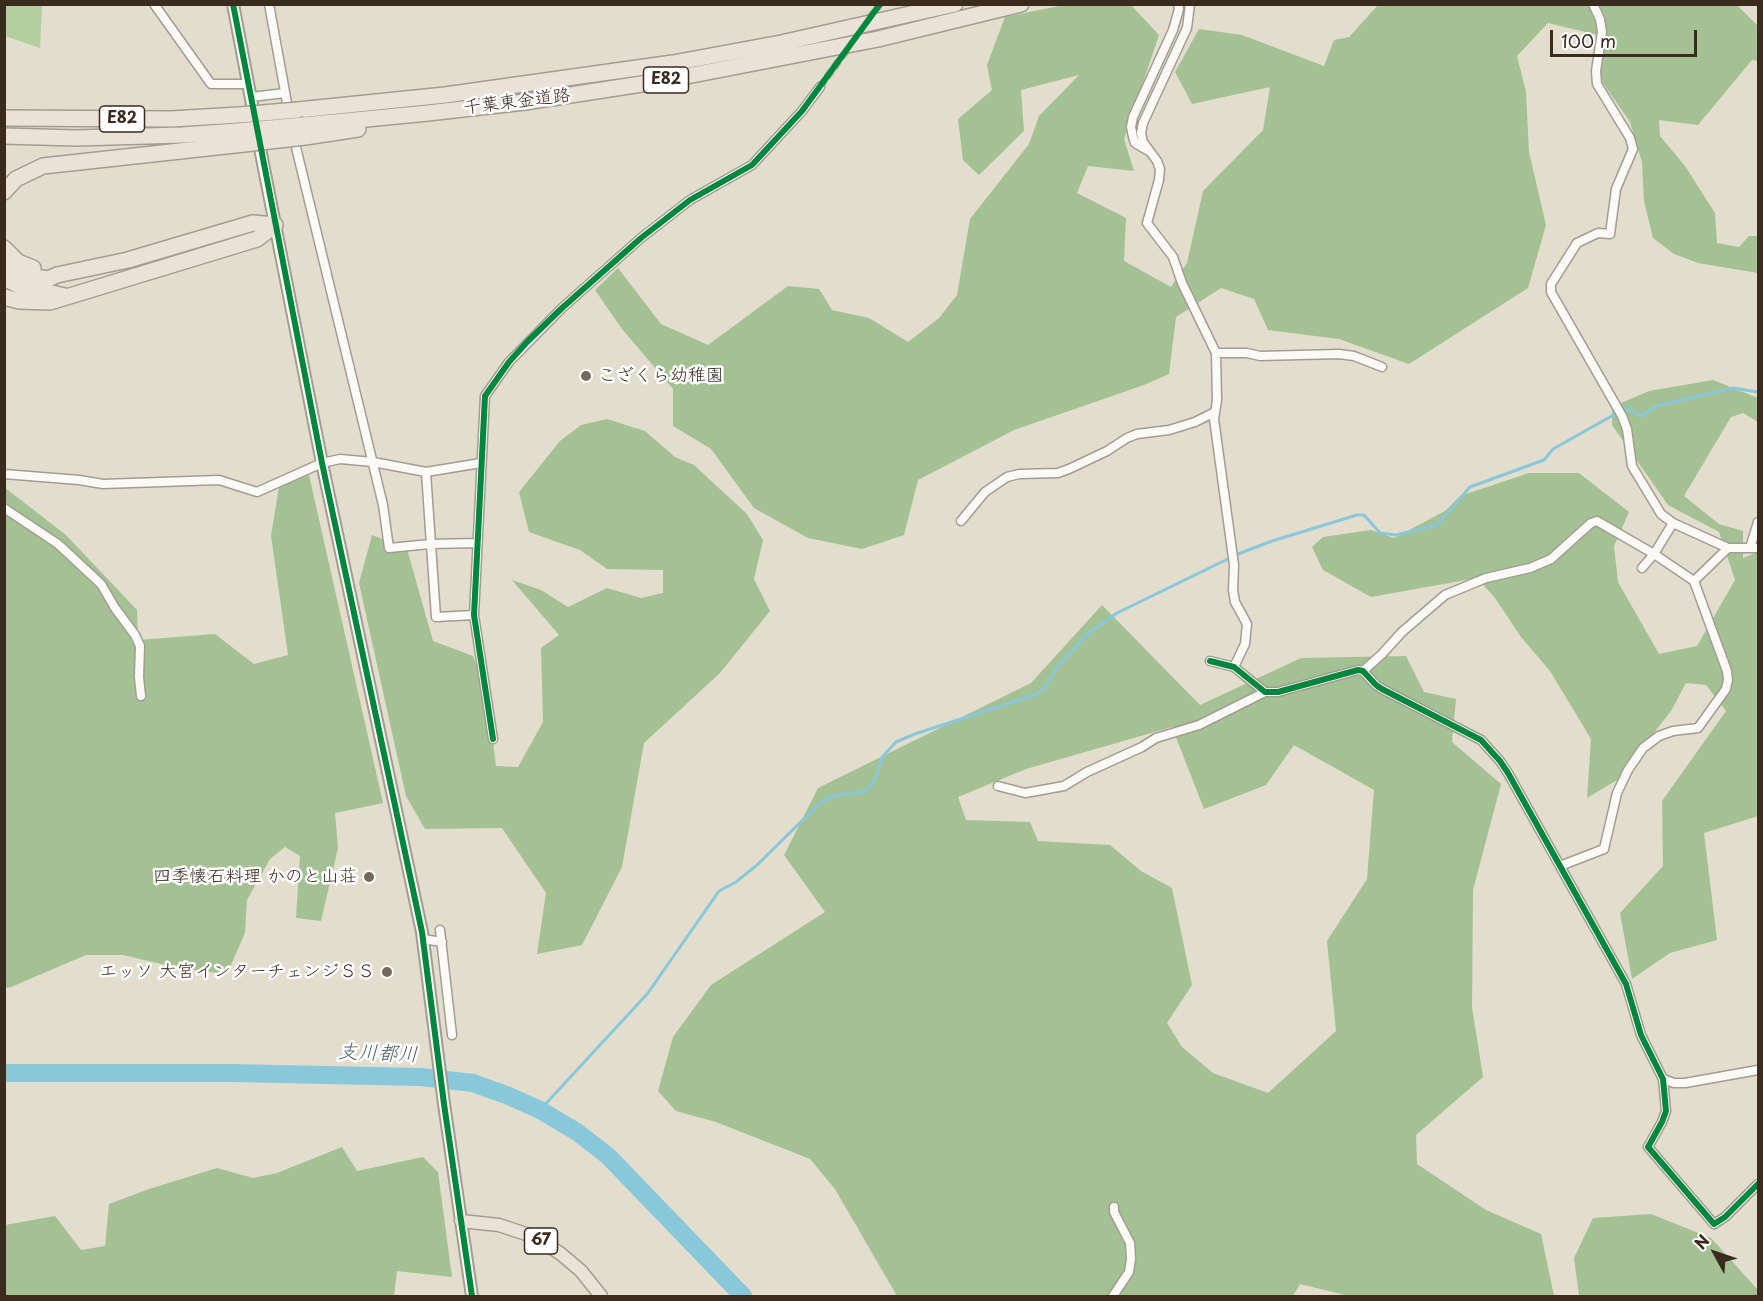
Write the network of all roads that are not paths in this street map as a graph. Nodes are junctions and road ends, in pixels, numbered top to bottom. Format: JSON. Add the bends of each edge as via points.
{"nodes":[{"id":1,"x":154,"y":4,"type":"edge"},
{"id":2,"x":232,"y":4,"type":"edge"},
{"id":3,"x":269,"y":4,"type":"edge"},
{"id":4,"x":955,"y":4,"type":"edge"},
{"id":5,"x":1022,"y":4,"type":"edge"},
{"id":6,"x":1178,"y":4,"type":"edge"},
{"id":7,"x":1190,"y":4,"type":"edge"},
{"id":8,"x":1593,"y":4,"type":"edge"},
{"id":9,"x":248,"y":84,"type":"junction"},
{"id":10,"x":820,"y":87,"type":"tunnel mouth"},
{"id":11,"x":285,"y":93,"type":"junction"},
{"id":12,"x":250,"y":97,"type":"junction"},
{"id":13,"x":4,"y":118,"type":"edge"},
{"id":14,"x":240,"y":130,"type":"junction"},
{"id":15,"x":4,"y":136,"type":"edge"},
{"id":16,"x":1148,"y":150,"type":"junction"},
{"id":17,"x":4,"y":192,"type":"edge"},
{"id":18,"x":275,"y":225,"type":"junction"},
{"id":19,"x":4,"y":248,"type":"edge"},
{"id":20,"x":4,"y":265,"type":"edge"},
{"id":21,"x":57,"y":275,"type":"junction"},
{"id":22,"x":4,"y":278,"type":"edge"},
{"id":23,"x":4,"y":297,"type":"edge"},
{"id":24,"x":68,"y":297,"type":"junction"},
{"id":25,"x":1216,"y":353,"type":"junction"},
{"id":26,"x":1382,"y":367,"type":"dead end"},
{"id":27,"x":1215,"y":412,"type":"junction"},
{"id":28,"x":373,"y":462,"type":"junction"},
{"id":29,"x":322,"y":463,"type":"junction"},
{"id":30,"x":481,"y":463,"type":"junction"},
{"id":31,"x":426,"y":472,"type":"junction"},
{"id":32,"x":4,"y":474,"type":"edge"},
{"id":33,"x":4,"y":508,"type":"edge"},
{"id":34,"x":961,"y":520,"type":"dead end"},
{"id":35,"x":1758,"y":522,"type":"edge"},
{"id":36,"x":1673,"y":523,"type":"junction"},
{"id":37,"x":477,"y":543,"type":"junction"},
{"id":38,"x":430,"y":544,"type":"junction"},
{"id":39,"x":1728,"y":548,"type":"junction"},
{"id":40,"x":1754,"y":548,"type":"edge"},
{"id":41,"x":1654,"y":554,"type":"junction"},
{"id":42,"x":1642,"y":568,"type":"dead end"},
{"id":43,"x":1694,"y":581,"type":"junction"},
{"id":44,"x":474,"y":615,"type":"junction"},
{"id":45,"x":1210,"y":661,"type":"dead end"},
{"id":46,"x":1234,"y":667,"type":"junction"},
{"id":47,"x":1362,"y":672,"type":"junction"},
{"id":48,"x":1265,"y":692,"type":"junction"},
{"id":49,"x":141,"y":696,"type":"dead end"},
{"id":50,"x":493,"y":739,"type":"dead end"},
{"id":51,"x":998,"y":786,"type":"dead end"},
{"id":52,"x":1560,"y":866,"type":"junction"},
{"id":53,"x":440,"y":930,"type":"dead end"},
{"id":54,"x":423,"y":939,"type":"junction"},
{"id":55,"x":442,"y":942,"type":"junction"},
{"id":56,"x":452,"y":1025,"type":"junction"},
{"id":57,"x":435,"y":1028,"type":"junction"},
{"id":58,"x":452,"y":1035,"type":"dead end"},
{"id":59,"x":1758,"y":1070,"type":"edge"},
{"id":60,"x":1663,"y":1079,"type":"junction"},
{"id":61,"x":1758,"y":1184,"type":"edge"},
{"id":62,"x":1114,"y":1207,"type":"dead end"},
{"id":63,"x":462,"y":1221,"type":"junction"},
{"id":64,"x":472,"y":1296,"type":"edge"},
{"id":65,"x":601,"y":1296,"type":"edge"},
{"id":66,"x":1113,"y":1296,"type":"edge"}],
"edges":[{"from":1,"to":9,"type":"street","via":[[211,84]]},
{"from":2,"to":9,"type":"street"},
{"from":3,"to":11,"type":"street"},
{"from":4,"to":14,"type":"highway","name":"千葉東金道路","number":"E82","bridge":true,"via":[[673,63],[445,95],[298,110]]},
{"from":5,"to":14,"type":"highway","name":"千葉東金道路","number":"E82","bridge":true,"via":[[738,67],[587,93],[428,113],[409,121],[305,131]]},
{"from":6,"to":16,"type":"street","via":[[1173,30],[1133,117],[1135,143]]},
{"from":7,"to":16,"type":"street","via":[[1187,28],[1143,123],[1141,133]]},
{"from":8,"to":36,"type":"street","via":[[1602,32],[1597,84],[1633,149],[1616,189],[1610,234],[1598,234],[1577,243],[1551,284],[1551,292],[1622,416],[1628,429],[1632,466],[1661,514]]},
{"from":9,"to":12,"type":"street"},
{"from":10,"to":30,"type":"street","via":[[752,165],[690,200],[641,238],[515,356],[485,396]]},
{"from":11,"to":12,"type":"street"},
{"from":11,"to":28,"type":"street"},
{"from":12,"to":18,"type":"street"},
{"from":13,"to":14,"type":"highway","name":"千葉東金道路","number":"E82","via":[[171,119]]},
{"from":14,"to":15,"type":"highway","name":"千葉東金道路","number":"E82","via":[[76,138]]},
{"from":14,"to":17,"type":"highway","via":[[43,166],[16,179]]},
{"from":16,"to":25,"type":"street","via":[[1160,169],[1146,223],[1173,257]]},
{"from":18,"to":21,"type":"highway","via":[[253,223],[128,260]]},
{"from":18,"to":24,"type":"highway","via":[[256,239]]},
{"from":18,"to":29,"type":"street"},
{"from":19,"to":21,"type":"highway","via":[[18,262]]},
{"from":20,"to":21,"type":"highway","via":[[37,278]]},
{"from":22,"to":24,"type":"highway","via":[[20,286]]},
{"from":23,"to":24,"type":"highway","via":[[50,302]]},
{"from":25,"to":26,"type":"street","via":[[1339,354]]},
{"from":25,"to":27,"type":"street"},
{"from":27,"to":34,"type":"street","via":[[1169,430],[1126,438],[1058,473],[1007,477],[985,492]]},
{"from":27,"to":46,"type":"street","via":[[1235,602],[1247,624],[1245,644]]},
{"from":28,"to":29,"type":"street","via":[[340,459]]},
{"from":28,"to":31,"type":"street"},
{"from":28,"to":38,"type":"street","via":[[389,548]]},
{"from":29,"to":32,"type":"street","via":[[257,492],[219,480],[103,484]]},
{"from":29,"to":54,"type":"street"},
{"from":30,"to":31,"type":"street"},
{"from":30,"to":37,"type":"street"},
{"from":31,"to":38,"type":"street"},
{"from":33,"to":49,"type":"street","via":[[58,544],[100,584],[140,646]]},
{"from":35,"to":40,"type":"street"},
{"from":36,"to":39,"type":"street"},
{"from":36,"to":41,"type":"street"},
{"from":37,"to":38,"type":"street"},
{"from":37,"to":44,"type":"street"},
{"from":38,"to":44,"type":"street","via":[[436,617]]},
{"from":39,"to":40,"type":"street"},
{"from":39,"to":43,"type":"street"},
{"from":41,"to":42,"type":"street"},
{"from":41,"to":43,"type":"street"},
{"from":41,"to":47,"type":"street","via":[[1597,521],[1591,523],[1551,559],[1445,595]]},
{"from":43,"to":52,"type":"street","via":[[1727,671],[1726,689],[1698,728],[1659,736],[1643,748],[1617,794],[1606,847]]},
{"from":44,"to":50,"type":"street"},
{"from":45,"to":46,"type":"street"},
{"from":46,"to":48,"type":"street"},
{"from":47,"to":48,"type":"street"},
{"from":47,"to":52,"type":"street","via":[[1376,685],[1481,740],[1508,773]]},
{"from":48,"to":51,"type":"street","via":[[1198,725],[1156,738],[1064,786],[1024,793]]},
{"from":52,"to":60,"type":"street","via":[[1622,976],[1641,1035]]},
{"from":53,"to":55,"type":"street"},
{"from":54,"to":55,"type":"street"},
{"from":54,"to":57,"type":"street"},
{"from":55,"to":56,"type":"street"},
{"from":56,"to":57,"type":"street"},
{"from":56,"to":58,"type":"street"},
{"from":57,"to":63,"type":"street"},
{"from":59,"to":60,"type":"street","via":[[1685,1083]]},
{"from":60,"to":61,"type":"street","via":[[1666,1111],[1648,1147],[1714,1224]]},
{"from":62,"to":66,"type":"street","via":[[1130,1243],[1131,1259],[1129,1272]]},
{"from":63,"to":64,"type":"street"},
{"from":63,"to":65,"type":"main road","number":"67","via":[[499,1225],[529,1234],[561,1254]]}]}
